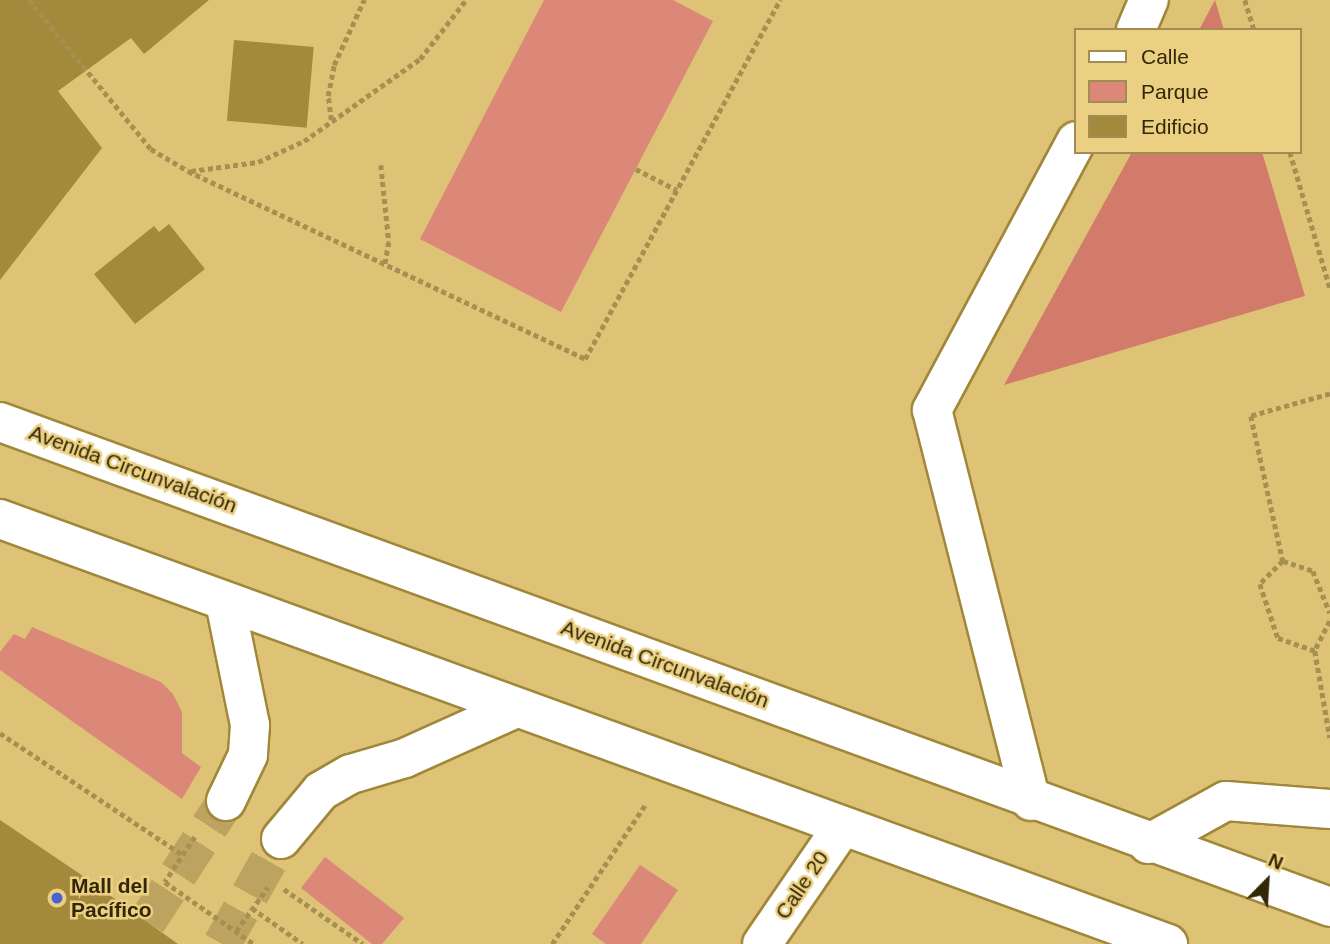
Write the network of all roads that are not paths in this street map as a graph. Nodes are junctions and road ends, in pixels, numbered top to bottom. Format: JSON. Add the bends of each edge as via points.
{"nodes":[{"id":1,"x":1149,"y":0,"type":"edge"},
{"id":2,"x":1137,"y":28,"type":"edge"},
{"id":3,"x":1074,"y":145,"type":"edge"},
{"id":4,"x":0,"y":422,"type":"edge"},
{"id":5,"x":0,"y":519,"type":"edge"},
{"id":6,"x":225,"y":602,"type":"junction"},
{"id":7,"x":516,"y":708,"type":"junction"},
{"id":8,"x":226,"y":801,"type":"tunnel mouth"},
{"id":9,"x":1031,"y":801,"type":"junction"},
{"id":10,"x":1330,"y":809,"type":"edge"},
{"id":11,"x":842,"y":827,"type":"junction"},
{"id":12,"x":281,"y":839,"type":"tunnel mouth"},
{"id":13,"x":1148,"y":844,"type":"junction"},
{"id":14,"x":1330,"y":907,"type":"edge"},
{"id":15,"x":762,"y":944,"type":"edge"},
{"id":16,"x":1168,"y":944,"type":"edge"}],
"edges":[{"from":1,"to":2,"type":"main road"},
{"from":3,"to":9,"type":"main road","via":[[932,410]]},
{"from":4,"to":9,"type":"main road","name":"Avenida Circunvalación"},
{"from":5,"to":6,"type":"main road"},
{"from":6,"to":7,"type":"main road"},
{"from":6,"to":8,"type":"main road","via":[[250,725],[248,755]]},
{"from":7,"to":11,"type":"main road"},
{"from":7,"to":12,"type":"main road","via":[[405,758],[351,774],[321,792]]},
{"from":9,"to":13,"type":"main road","name":"Avenida Circunvalación"},
{"from":10,"to":13,"type":"main road","via":[[1226,801]]},
{"from":11,"to":15,"type":"main road","name":"Calle 20"},
{"from":11,"to":16,"type":"main road"},
{"from":13,"to":14,"type":"main road","name":"Avenida Circunvalación"}]}
